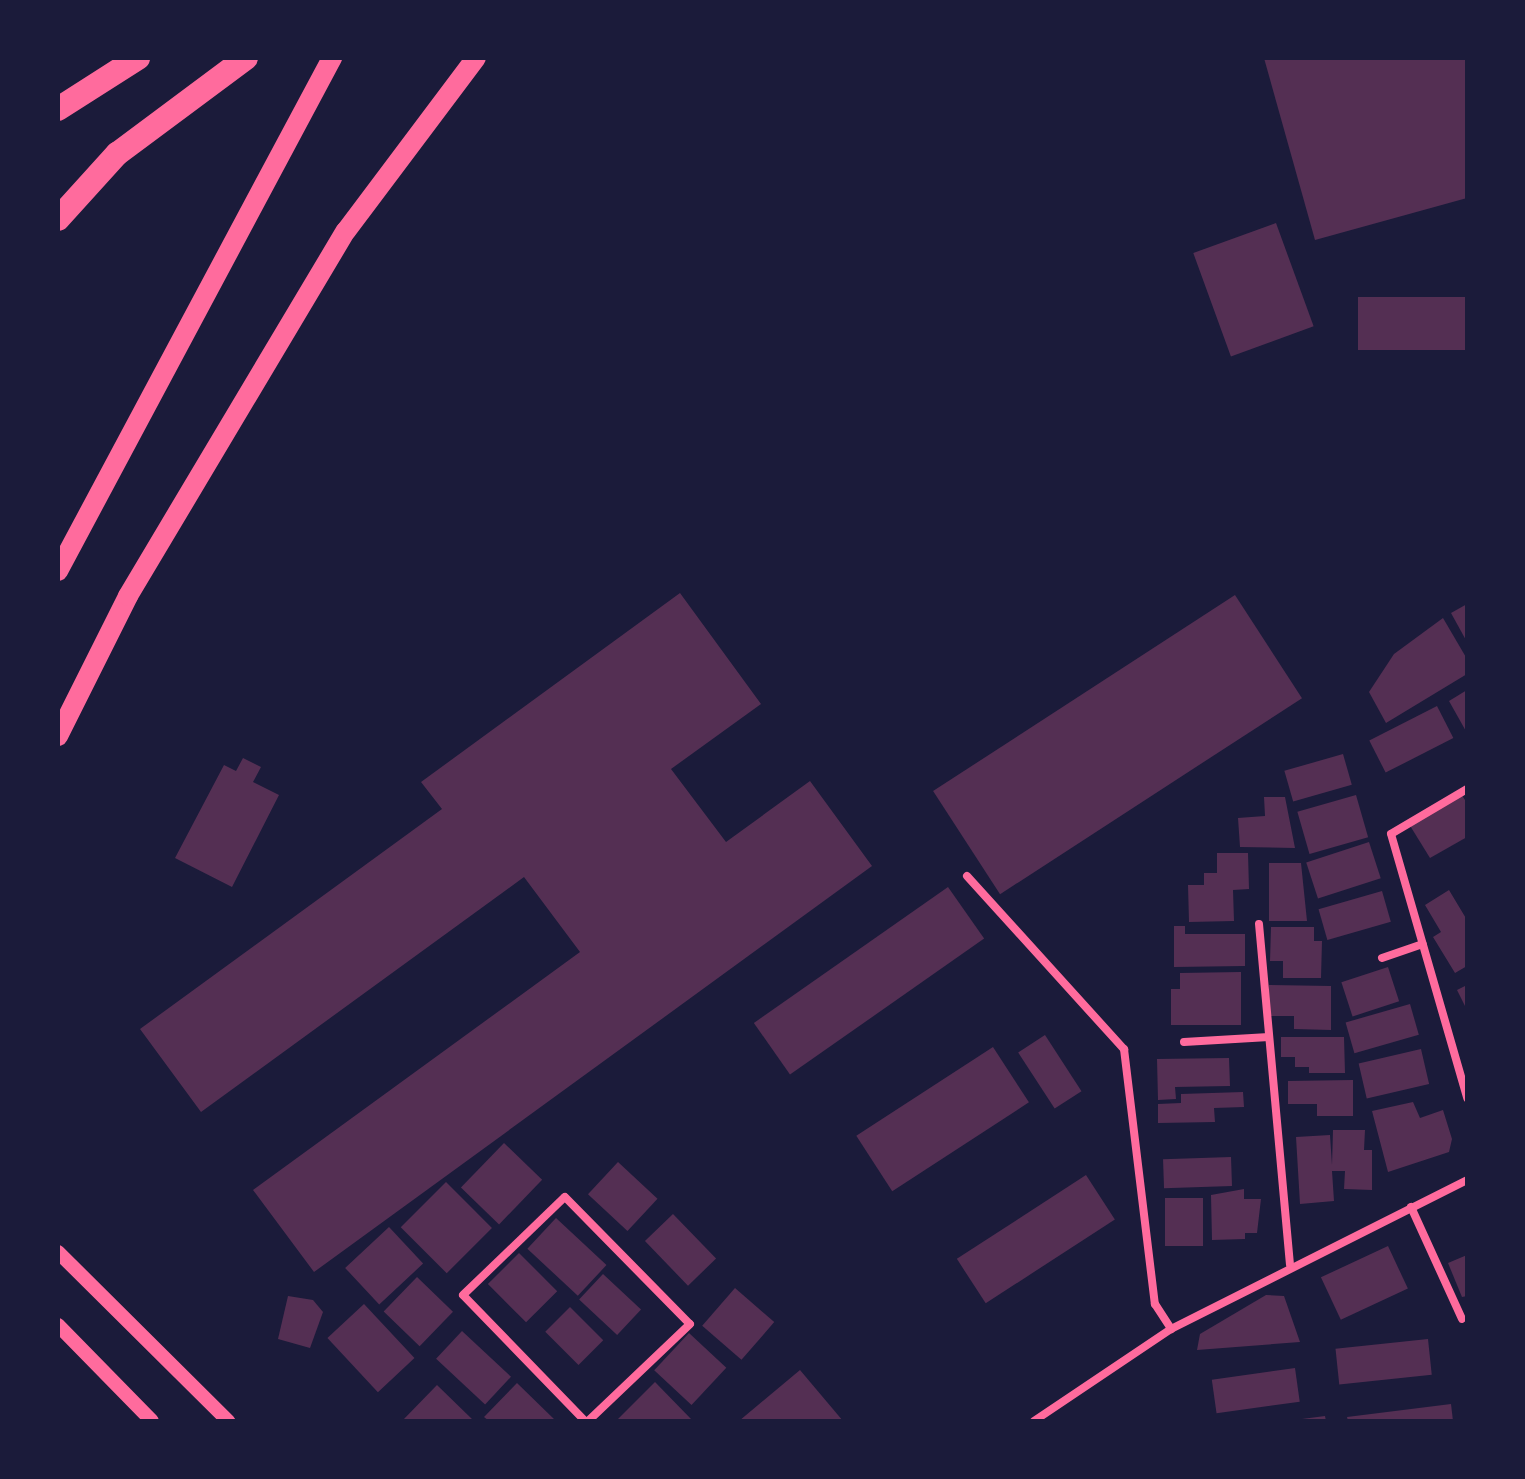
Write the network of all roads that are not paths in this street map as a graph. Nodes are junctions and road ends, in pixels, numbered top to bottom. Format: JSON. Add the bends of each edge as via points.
{"nodes":[{"id":1,"x":138,"y":58,"type":"edge"},
{"id":2,"x":246,"y":58,"type":"edge"},
{"id":3,"x":332,"y":58,"type":"edge"},
{"id":4,"x":476,"y":58,"type":"edge"},
{"id":5,"x":58,"y":109,"type":"edge"},
{"id":6,"x":58,"y":219,"type":"edge"},
{"id":7,"x":58,"y":571,"type":"edge"},
{"id":8,"x":58,"y":736,"type":"edge"},
{"id":9,"x":1467,"y":789,"type":"edge"},
{"id":10,"x":967,"y":876,"type":"dead end"},
{"id":11,"x":1259,"y":924,"type":"dead end"},
{"id":12,"x":1423,"y":944,"type":"junction"},
{"id":13,"x":1382,"y":958,"type":"dead end"},
{"id":14,"x":1269,"y":1037,"type":"junction"},
{"id":15,"x":1184,"y":1042,"type":"dead end"},
{"id":16,"x":1467,"y":1098,"type":"edge"},
{"id":17,"x":1467,"y":1180,"type":"edge"},
{"id":18,"x":1411,"y":1207,"type":"junction"},
{"id":19,"x":58,"y":1252,"type":"edge"},
{"id":20,"x":1290,"y":1265,"type":"junction"},
{"id":21,"x":1462,"y":1319,"type":"dead end"},
{"id":22,"x":58,"y":1325,"type":"edge"},
{"id":23,"x":1171,"y":1329,"type":"junction"},
{"id":24,"x":1037,"y":1420,"type":"edge"},
{"id":25,"x":152,"y":1421,"type":"edge"},
{"id":26,"x":228,"y":1421,"type":"edge"},
{"id":27,"x":586,"y":1421,"type":"edge"}],
"edges":[{"from":1,"to":5,"type":"highway"},
{"from":2,"to":6,"type":"highway","via":[[117,154]]},
{"from":3,"to":7,"type":"main road"},
{"from":4,"to":8,"type":"main road","via":[[346,231],[128,596]]},
{"from":9,"to":12,"type":"street","via":[[1391,834]]},
{"from":10,"to":23,"type":"street","via":[[1124,1049],[1155,1304]]},
{"from":11,"to":14,"type":"street"},
{"from":12,"to":13,"type":"street"},
{"from":12,"to":16,"type":"street"},
{"from":14,"to":15,"type":"street"},
{"from":14,"to":20,"type":"street"},
{"from":17,"to":18,"type":"street"},
{"from":18,"to":20,"type":"street"},
{"from":18,"to":21,"type":"street"},
{"from":19,"to":26,"type":"street"},
{"from":20,"to":23,"type":"street"},
{"from":22,"to":25,"type":"street"},
{"from":23,"to":24,"type":"street"},
{"from":27,"to":27,"type":"street","via":[[463,1295],[565,1197],[690,1324]]}]}
